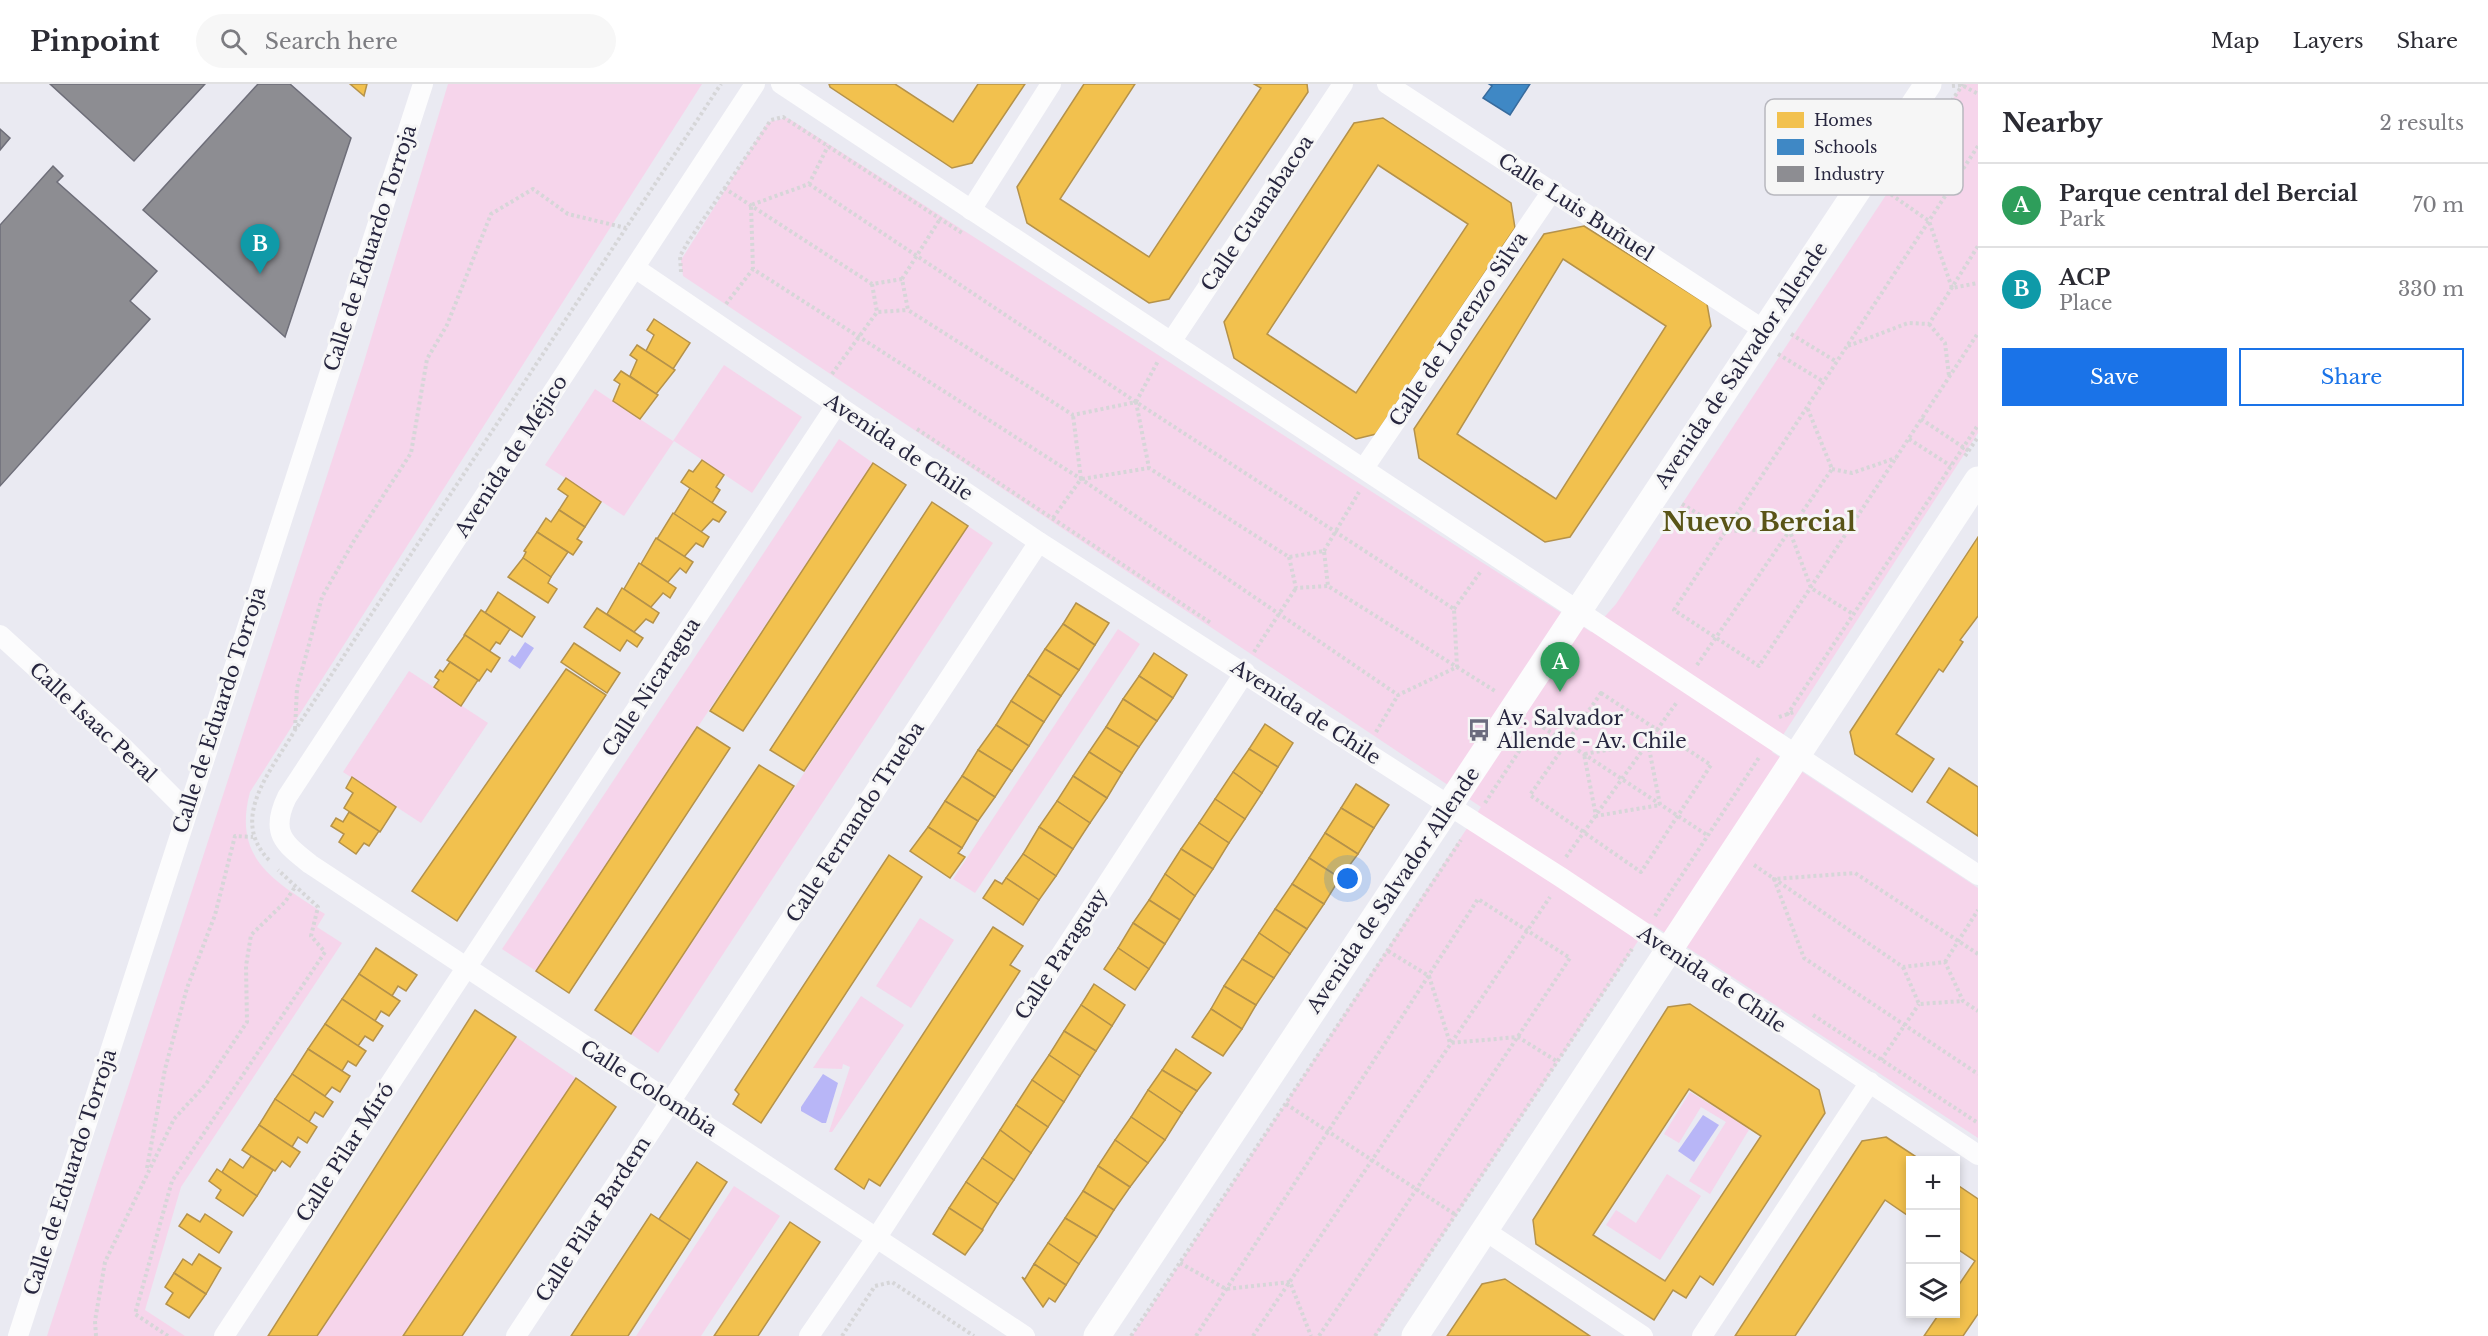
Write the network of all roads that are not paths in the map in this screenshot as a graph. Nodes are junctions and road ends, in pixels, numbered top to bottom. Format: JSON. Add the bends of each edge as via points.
{"nodes":[{"id":1,"x":423,"y":84,"type":"edge"},
{"id":2,"x":755,"y":84,"type":"edge"},
{"id":3,"x":781,"y":84,"type":"edge"},
{"id":4,"x":1051,"y":84,"type":"edge"},
{"id":5,"x":1342,"y":84,"type":"edge"},
{"id":6,"x":1387,"y":84,"type":"edge"},
{"id":7,"x":1552,"y":191,"type":"junction"},
{"id":8,"x":1866,"y":195,"type":"edge"},
{"id":9,"x":971,"y":210,"type":"junction"},
{"id":10,"x":635,"y":268,"type":"junction"},
{"id":11,"x":1769,"y":341,"type":"junction"},
{"id":12,"x":1171,"y":342,"type":"junction"},
{"id":13,"x":837,"y":404,"type":"junction"},
{"id":14,"x":1364,"y":468,"type":"junction"},
{"id":15,"x":1967,"y":475,"type":"edge"},
{"id":16,"x":1039,"y":542,"type":"junction"},
{"id":17,"x":1579,"y":610,"type":"junction"},
{"id":18,"x":0,"y":635,"type":"edge"},
{"id":19,"x":1245,"y":672,"type":"junction"},
{"id":20,"x":1791,"y":764,"type":"junction"},
{"id":21,"x":1455,"y":797,"type":"junction"},
{"id":22,"x":186,"y":810,"type":"junction"},
{"id":23,"x":279,"y":833,"type":"joint"},
{"id":24,"x":1978,"y":875,"type":"edge"},
{"id":25,"x":1675,"y":940,"type":"junction"},
{"id":26,"x":465,"y":969,"type":"junction"},
{"id":27,"x":1870,"y":1082,"type":"junction"},
{"id":28,"x":670,"y":1103,"type":"junction"},
{"id":29,"x":1978,"y":1155,"type":"edge"},
{"id":30,"x":1484,"y":1230,"type":"junction"},
{"id":31,"x":877,"y":1237,"type":"junction"},
{"id":32,"x":18,"y":1336,"type":"edge"},
{"id":33,"x":224,"y":1336,"type":"edge"},
{"id":34,"x":516,"y":1336,"type":"edge"},
{"id":35,"x":808,"y":1336,"type":"edge"},
{"id":36,"x":1025,"y":1336,"type":"edge"},
{"id":37,"x":1097,"y":1336,"type":"edge"},
{"id":38,"x":1415,"y":1336,"type":"edge"},
{"id":39,"x":1643,"y":1336,"type":"edge"},
{"id":40,"x":1702,"y":1336,"type":"edge"}],
"edges":[{"from":1,"to":22,"type":"street","name":"Calle de Eduardo Torroja"},
{"from":2,"to":10,"type":"street","name":"Avenida de Méjico"},
{"from":3,"to":9,"type":"street"},
{"from":4,"to":9,"type":"street"},
{"from":5,"to":12,"type":"street","name":"Calle Guanabacoa"},
{"from":6,"to":7,"type":"street","name":"Calle Luis Buñuel"},
{"from":7,"to":11,"type":"street","name":"Calle Luis Buñuel"},
{"from":7,"to":14,"type":"street","name":"Calle de Lorenzo Silva"},
{"from":8,"to":11,"type":"street","name":"Avenida de Salvador Allende"},
{"from":9,"to":12,"type":"street"},
{"from":10,"to":13,"type":"street","name":"Avenida de Chile"},
{"from":10,"to":23,"type":"street","name":"Avenida de Méjico","via":[[287,797],[279,814]]},
{"from":11,"to":17,"type":"street","name":"Avenida de Salvador Allende"},
{"from":12,"to":14,"type":"street"},
{"from":13,"to":16,"type":"street","name":"Avenida de Chile"},
{"from":13,"to":26,"type":"street","name":"Calle Nicaragua"},
{"from":14,"to":17,"type":"street"},
{"from":15,"to":20,"type":"street"},
{"from":16,"to":19,"type":"street","name":"Avenida de Chile"},
{"from":16,"to":28,"type":"street","name":"Calle Fernando Trueba"},
{"from":17,"to":20,"type":"street","via":[[1771,739]]},
{"from":17,"to":21,"type":"street","name":"Avenida de Salvador Allende"},
{"from":18,"to":22,"type":"street","name":"Calle Isaac Peral"},
{"from":19,"to":21,"type":"street","name":"Avenida de Chile"},
{"from":19,"to":31,"type":"street","name":"Calle Paraguay"},
{"from":20,"to":24,"type":"street"},
{"from":20,"to":25,"type":"street"},
{"from":21,"to":25,"type":"street","name":"Avenida de Chile","via":[[1643,933]]},
{"from":21,"to":37,"type":"street","name":"Avenida de Salvador Allende"},
{"from":22,"to":32,"type":"street","name":"Calle de Eduardo Torroja"},
{"from":23,"to":26,"type":"street","name":"Calle Colombia","via":[[289,848],[310,864]]},
{"from":25,"to":27,"type":"street","name":"Avenida de Chile"},
{"from":25,"to":30,"type":"street"},
{"from":26,"to":28,"type":"street","name":"Calle Colombia"},
{"from":26,"to":33,"type":"street","name":"Calle Pilar Miró"},
{"from":27,"to":29,"type":"street","name":"Avenida de Chile"},
{"from":27,"to":40,"type":"street"},
{"from":28,"to":31,"type":"street","name":"Calle Colombia"},
{"from":28,"to":34,"type":"street","name":"Calle Pilar Bardem"},
{"from":30,"to":38,"type":"street"},
{"from":30,"to":39,"type":"street"},
{"from":31,"to":35,"type":"street","name":"Calle Paraguay"},
{"from":31,"to":36,"type":"street","name":"Calle Colombia"}]}
